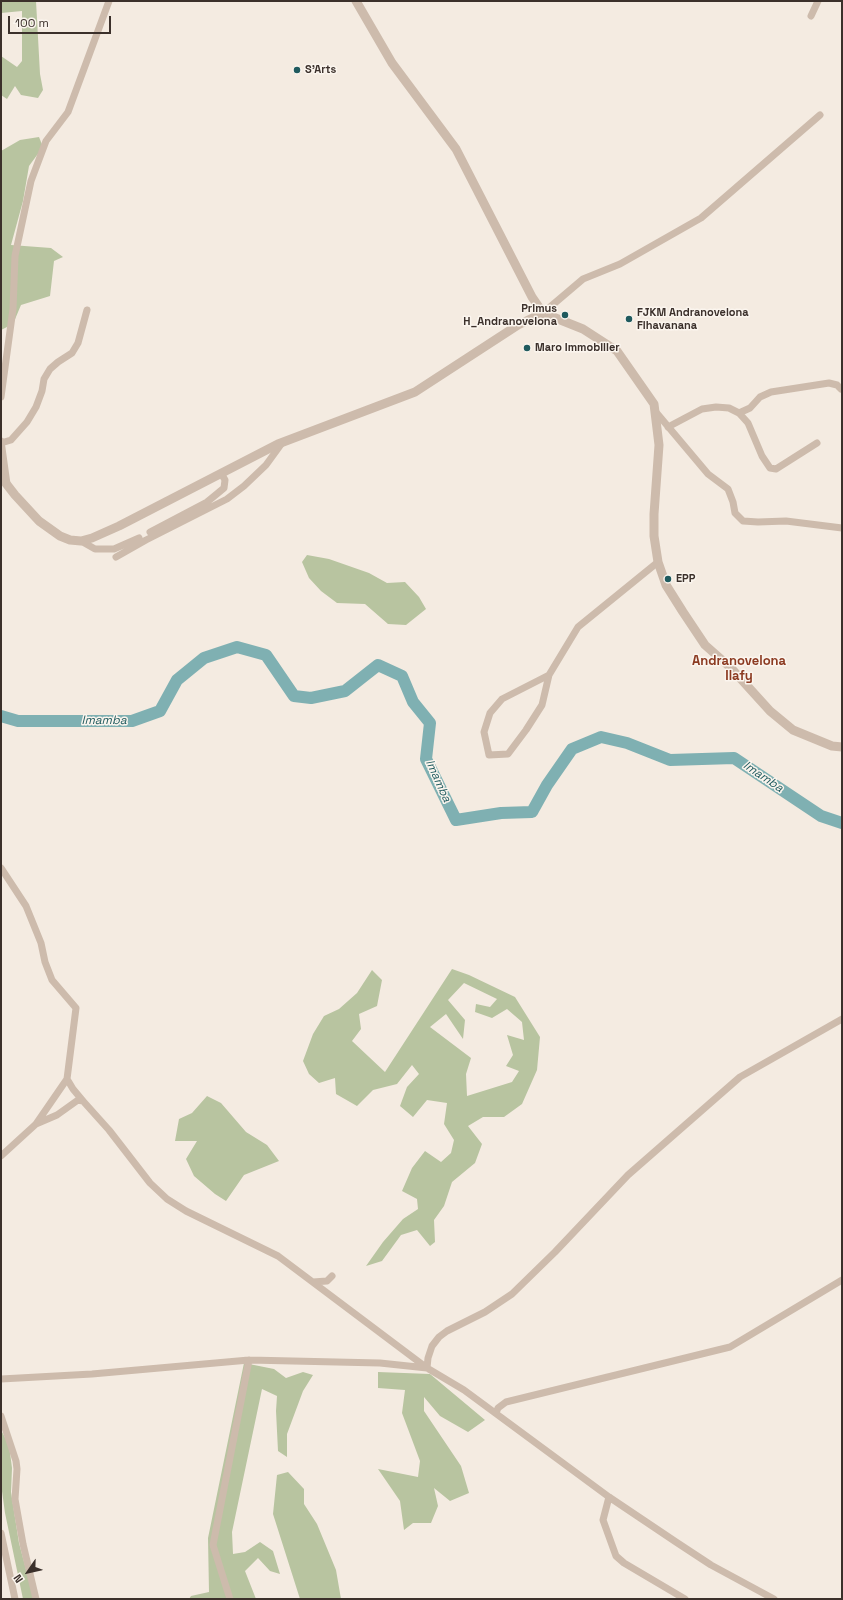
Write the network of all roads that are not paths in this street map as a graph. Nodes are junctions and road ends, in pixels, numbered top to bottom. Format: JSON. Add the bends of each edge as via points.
{"nodes":[{"id":1,"x":109,"y":1,"type":"edge"},
{"id":2,"x":356,"y":1,"type":"edge"},
{"id":3,"x":818,"y":1,"type":"edge"},
{"id":4,"x":811,"y":16,"type":"dead end"},
{"id":5,"x":820,"y":115,"type":"dead end"},
{"id":6,"x":87,"y":310,"type":"dead end"},
{"id":7,"x":543,"y":313,"type":"junction"},
{"id":8,"x":841,"y":389,"type":"dead end"},
{"id":9,"x":1,"y":397,"type":"edge"},
{"id":10,"x":655,"y":411,"type":"junction"},
{"id":11,"x":739,"y":413,"type":"junction"},
{"id":12,"x":668,"y":427,"type":"junction"},
{"id":13,"x":1,"y":442,"type":"edge"},
{"id":14,"x":282,"y":443,"type":"junction"},
{"id":15,"x":817,"y":443,"type":"dead end"},
{"id":16,"x":221,"y":473,"type":"junction"},
{"id":17,"x":4,"y":480,"type":"edge"},
{"id":18,"x":842,"y":528,"type":"edge"},
{"id":19,"x":81,"y":541,"type":"junction"},
{"id":20,"x":116,"y":557,"type":"dead end"},
{"id":21,"x":658,"y":562,"type":"junction"},
{"id":22,"x":549,"y":675,"type":"junction"},
{"id":23,"x":842,"y":748,"type":"edge"},
{"id":24,"x":1,"y":868,"type":"edge"},
{"id":25,"x":842,"y":1019,"type":"edge"},
{"id":26,"x":67,"y":1078,"type":"junction"},
{"id":27,"x":83,"y":1101,"type":"junction"},
{"id":28,"x":36,"y":1124,"type":"junction"},
{"id":29,"x":1,"y":1156,"type":"edge"},
{"id":30,"x":332,"y":1276,"type":"dead end"},
{"id":31,"x":842,"y":1280,"type":"edge"},
{"id":32,"x":313,"y":1282,"type":"junction"},
{"id":33,"x":249,"y":1360,"type":"junction"},
{"id":34,"x":428,"y":1368,"type":"junction"},
{"id":35,"x":1,"y":1379,"type":"edge"},
{"id":36,"x":496,"y":1413,"type":"junction"},
{"id":37,"x":1,"y":1416,"type":"edge"},
{"id":38,"x":609,"y":1497,"type":"junction"},
{"id":39,"x":1,"y":1533,"type":"edge"},
{"id":40,"x":15,"y":1599,"type":"edge"},
{"id":41,"x":36,"y":1599,"type":"edge"},
{"id":42,"x":230,"y":1599,"type":"edge"},
{"id":43,"x":685,"y":1599,"type":"edge"},
{"id":44,"x":774,"y":1599,"type":"edge"}],
"edges":[{"from":1,"to":9,"type":"street","via":[[68,112],[46,141],[31,181],[15,256],[13,309]]},
{"from":2,"to":7,"type":"street","via":[[392,63],[456,149],[532,297]]},
{"from":3,"to":4,"type":"street"},
{"from":5,"to":7,"type":"street","via":[[701,218],[620,264],[583,280]]},
{"from":6,"to":13,"type":"street","via":[[78,343],[72,353],[50,369],[44,379],[36,407],[27,422],[10,440]]},
{"from":7,"to":10,"type":"street","via":[[583,329],[617,352],[654,404]]},
{"from":7,"to":14,"type":"street","via":[[518,325],[415,392]]},
{"from":8,"to":11,"type":"street","via":[[829,383],[771,392]]},
{"from":10,"to":12,"type":"street"},
{"from":10,"to":21,"type":"street","via":[[659,445],[654,536]]},
{"from":11,"to":12,"type":"street","via":[[729,408],[716,407],[702,410]]},
{"from":11,"to":15,"type":"street","via":[[748,423],[770,468],[776,469]]},
{"from":12,"to":18,"type":"street","via":[[708,474],[728,489],[735,513],[743,521],[786,521]]},
{"from":13,"to":17,"type":"street"},
{"from":14,"to":16,"type":"street"},
{"from":14,"to":20,"type":"street","via":[[244,486],[227,498]]},
{"from":16,"to":19,"type":"street","via":[[119,526]]},
{"from":16,"to":19,"type":"street","via":[[225,480],[224,488],[207,502],[132,542],[114,549],[95,549]]},
{"from":17,"to":19,"type":"street","via":[[39,521],[60,536]]},
{"from":21,"to":22,"type":"street","via":[[578,627]]},
{"from":21,"to":23,"type":"street","via":[[666,585],[705,645],[731,668],[770,711],[793,730]]},
{"from":22,"to":22,"type":"street","via":[[502,699],[490,713],[484,732],[489,755],[508,754],[542,705]]},
{"from":24,"to":26,"type":"street","via":[[26,906],[52,980],[76,1008]]},
{"from":25,"to":34,"type":"street","via":[[740,1077],[628,1175],[512,1294],[439,1337],[432,1346]]},
{"from":26,"to":27,"type":"street"},
{"from":26,"to":28,"type":"street"},
{"from":27,"to":28,"type":"street","via":[[78,1100],[57,1116]]},
{"from":27,"to":32,"type":"street","via":[[167,1199],[278,1256]]},
{"from":28,"to":29,"type":"street"},
{"from":30,"to":32,"type":"street","via":[[327,1281]]},
{"from":31,"to":36,"type":"street","via":[[730,1347],[506,1402]]},
{"from":32,"to":34,"type":"street"},
{"from":33,"to":34,"type":"street","via":[[380,1363]]},
{"from":33,"to":35,"type":"street"},
{"from":33,"to":42,"type":"street","via":[[213,1545]]},
{"from":34,"to":36,"type":"street"},
{"from":36,"to":38,"type":"street"},
{"from":37,"to":41,"type":"street","via":[[16,1461],[15,1499]]},
{"from":38,"to":43,"type":"street","via":[[603,1520],[616,1556]]},
{"from":38,"to":44,"type":"street","via":[[711,1565]]},
{"from":39,"to":40,"type":"street"}]}
